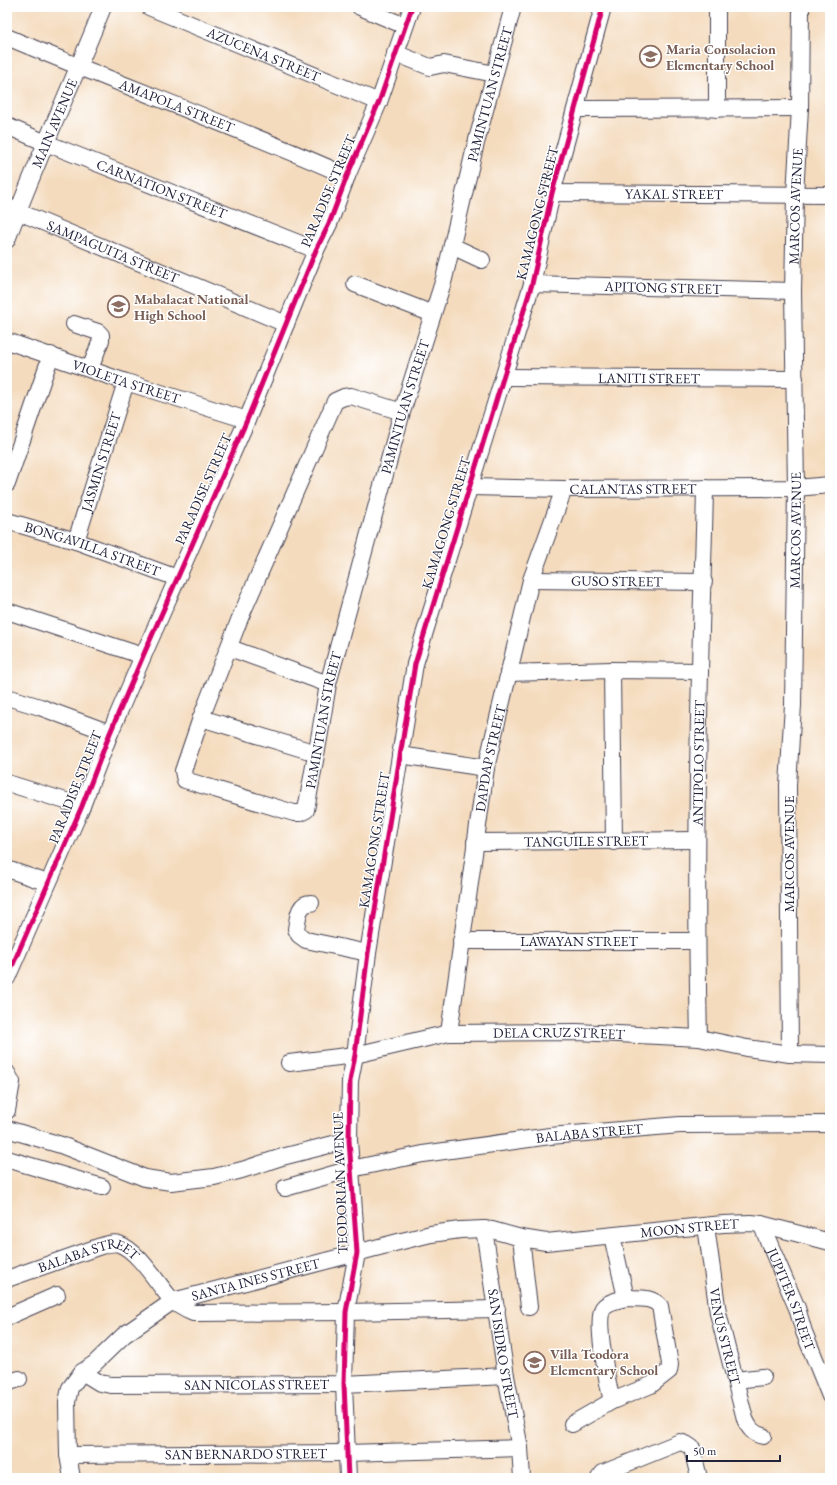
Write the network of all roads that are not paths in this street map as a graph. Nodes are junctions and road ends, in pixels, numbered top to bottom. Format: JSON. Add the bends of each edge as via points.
{"nodes":[{"id":1,"x":104,"y":7,"type":"edge"},
{"id":2,"x":149,"y":7,"type":"edge"},
{"id":3,"x":360,"y":7,"type":"edge"},
{"id":4,"x":412,"y":7,"type":"edge"},
{"id":5,"x":513,"y":7,"type":"edge"},
{"id":6,"x":603,"y":7,"type":"edge"},
{"id":7,"x":717,"y":7,"type":"edge"},
{"id":8,"x":801,"y":7,"type":"edge"},
{"id":9,"x":405,"y":26,"type":"junction"},
{"id":10,"x":7,"y":37,"type":"edge"},
{"id":11,"x":395,"y":53,"type":"junction"},
{"id":12,"x":79,"y":68,"type":"junction"},
{"id":13,"x":496,"y":74,"type":"junction"},
{"id":14,"x":379,"y":102,"type":"junction"},
{"id":15,"x":800,"y":108,"type":"junction"},
{"id":16,"x":576,"y":110,"type":"junction"},
{"id":17,"x":717,"y":110,"type":"junction"},
{"id":18,"x":7,"y":126,"type":"edge"},
{"id":19,"x":46,"y":143,"type":"junction"},
{"id":20,"x":346,"y":176,"type":"junction"},
{"id":21,"x":552,"y":193,"type":"junction"},
{"id":22,"x":795,"y":195,"type":"junction"},
{"id":23,"x":830,"y":195,"type":"edge"},
{"id":24,"x":12,"y":209,"type":"edge"},
{"id":25,"x":7,"y":240,"type":"edge"},
{"id":26,"x":452,"y":246,"type":"junction"},
{"id":27,"x":316,"y":250,"type":"junction"},
{"id":28,"x":482,"y":260,"type":"dead end"},
{"id":29,"x":355,"y":284,"type":"dead end"},
{"id":30,"x":532,"y":284,"type":"junction"},
{"id":31,"x":794,"y":291,"type":"junction"},
{"id":32,"x":433,"y":314,"type":"junction"},
{"id":33,"x":74,"y":324,"type":"dead end"},
{"id":34,"x":286,"y":324,"type":"junction"},
{"id":35,"x":7,"y":341,"type":"edge"},
{"id":36,"x":51,"y":355,"type":"junction"},
{"id":37,"x":90,"y":370,"type":"junction"},
{"id":38,"x":504,"y":377,"type":"junction"},
{"id":39,"x":795,"y":379,"type":"junction"},
{"id":40,"x":126,"y":382,"type":"junction"},
{"id":41,"x":402,"y":412,"type":"junction"},
{"id":42,"x":246,"y":420,"type":"junction"},
{"id":43,"x":7,"y":484,"type":"edge"},
{"id":44,"x":830,"y":486,"type":"edge"},
{"id":45,"x":470,"y":487,"type":"junction"},
{"id":46,"x":705,"y":488,"type":"junction"},
{"id":47,"x":796,"y":488,"type":"junction"},
{"id":48,"x":564,"y":489,"type":"junction"},
{"id":49,"x":7,"y":520,"type":"edge"},
{"id":50,"x":76,"y":541,"type":"junction"},
{"id":51,"x":177,"y":578,"type":"junction"},
{"id":52,"x":531,"y":580,"type":"junction"},
{"id":53,"x":704,"y":582,"type":"junction"},
{"id":54,"x":7,"y":611,"type":"edge"},
{"id":55,"x":230,"y":648,"type":"junction"},
{"id":56,"x":143,"y":656,"type":"junction"},
{"id":57,"x":612,"y":670,"type":"junction"},
{"id":58,"x":700,"y":671,"type":"junction"},
{"id":59,"x":508,"y":673,"type":"junction"},
{"id":60,"x":328,"y":684,"type":"junction"},
{"id":61,"x":7,"y":697,"type":"edge"},
{"id":62,"x":201,"y":718,"type":"junction"},
{"id":63,"x":110,"y":733,"type":"junction"},
{"id":64,"x":316,"y":753,"type":"junction"},
{"id":65,"x":400,"y":755,"type":"junction"},
{"id":66,"x":486,"y":768,"type":"junction"},
{"id":67,"x":7,"y":783,"type":"edge"},
{"id":68,"x":82,"y":806,"type":"junction"},
{"id":69,"x":697,"y":840,"type":"junction"},
{"id":70,"x":475,"y":842,"type":"junction"},
{"id":71,"x":614,"y":842,"type":"junction"},
{"id":72,"x":7,"y":869,"type":"edge"},
{"id":73,"x":48,"y":883,"type":"junction"},
{"id":74,"x":312,"y":903,"type":"dead end"},
{"id":75,"x":461,"y":941,"type":"junction"},
{"id":76,"x":697,"y":941,"type":"junction"},
{"id":77,"x":368,"y":953,"type":"junction"},
{"id":78,"x":12,"y":955,"type":"edge"},
{"id":79,"x":7,"y":978,"type":"edge"},
{"id":80,"x":449,"y":1033,"type":"junction"},
{"id":81,"x":699,"y":1038,"type":"junction"},
{"id":82,"x":790,"y":1054,"type":"junction"},
{"id":83,"x":830,"y":1055,"type":"edge"},
{"id":84,"x":356,"y":1056,"type":"junction"},
{"id":85,"x":289,"y":1063,"type":"dead end"},
{"id":86,"x":7,"y":1073,"type":"edge"},
{"id":87,"x":7,"y":1111,"type":"edge"},
{"id":88,"x":830,"y":1124,"type":"edge"},
{"id":89,"x":7,"y":1129,"type":"edge"},
{"id":90,"x":349,"y":1140,"type":"junction"},
{"id":91,"x":7,"y":1160,"type":"edge"},
{"id":92,"x":351,"y":1169,"type":"junction"},
{"id":93,"x":102,"y":1187,"type":"dead end"},
{"id":94,"x":285,"y":1188,"type":"dead end"},
{"id":95,"x":761,"y":1224,"type":"junction"},
{"id":96,"x":706,"y":1226,"type":"junction"},
{"id":97,"x":484,"y":1229,"type":"junction"},
{"id":98,"x":612,"y":1236,"type":"junction"},
{"id":99,"x":521,"y":1238,"type":"junction"},
{"id":100,"x":546,"y":1242,"type":"joint"},
{"id":101,"x":830,"y":1242,"type":"edge"},
{"id":102,"x":357,"y":1253,"type":"junction"},
{"id":103,"x":7,"y":1279,"type":"edge"},
{"id":104,"x":57,"y":1295,"type":"dead end"},
{"id":105,"x":626,"y":1298,"type":"junction"},
{"id":106,"x":173,"y":1301,"type":"junction"},
{"id":107,"x":529,"y":1307,"type":"dead end"},
{"id":108,"x":497,"y":1309,"type":"junction"},
{"id":109,"x":346,"y":1312,"type":"junction"},
{"id":110,"x":7,"y":1317,"type":"edge"},
{"id":111,"x":824,"y":1366,"type":"edge"},
{"id":112,"x":82,"y":1372,"type":"junction"},
{"id":113,"x":506,"y":1376,"type":"junction"},
{"id":114,"x":763,"y":1377,"type":"dead end"},
{"id":115,"x":735,"y":1380,"type":"junction"},
{"id":116,"x":344,"y":1384,"type":"junction"},
{"id":117,"x":830,"y":1396,"type":"edge"},
{"id":118,"x":612,"y":1401,"type":"junction"},
{"id":119,"x":572,"y":1424,"type":"dead end"},
{"id":120,"x":763,"y":1436,"type":"dead end"},
{"id":121,"x":520,"y":1448,"type":"junction"},
{"id":122,"x":346,"y":1453,"type":"junction"},
{"id":123,"x":68,"y":1454,"type":"junction"},
{"id":124,"x":72,"y":1478,"type":"edge"},
{"id":125,"x":348,"y":1478,"type":"edge"},
{"id":126,"x":522,"y":1478,"type":"edge"},
{"id":127,"x":599,"y":1478,"type":"edge"},
{"id":128,"x":699,"y":1478,"type":"edge"}],
"edges":[{"from":1,"to":12,"type":"street","name":"MAIN AVENUE"},
{"from":2,"to":14,"type":"street","name":"AZUCENA STREET"},
{"from":3,"to":9,"type":"street"},
{"from":4,"to":9,"type":"street","name":"PARADISE STREET"},
{"from":5,"to":13,"type":"street","name":"PAMINTUAN STREET"},
{"from":6,"to":16,"type":"street","name":"KAMAGONG STREET"},
{"from":7,"to":17,"type":"street"},
{"from":8,"to":15,"type":"street","name":"MARCOS AVENUE"},
{"from":9,"to":11,"type":"street","name":"PARADISE STREET"},
{"from":10,"to":12,"type":"street","name":"AMAPOLA STREET"},
{"from":11,"to":13,"type":"street","via":[[430,67],[444,64]]},
{"from":11,"to":14,"type":"street","name":"PARADISE STREET"},
{"from":12,"to":19,"type":"street","name":"MAIN AVENUE"},
{"from":12,"to":20,"type":"street","name":"AMAPOLA STREET","via":[[305,157]]},
{"from":13,"to":26,"type":"street","name":"PAMINTUAN STREET","via":[[475,147]]},
{"from":14,"to":20,"type":"street","name":"PARADISE STREET"},
{"from":15,"to":17,"type":"street"},
{"from":15,"to":22,"type":"street","name":"MARCOS AVENUE"},
{"from":16,"to":17,"type":"street"},
{"from":16,"to":21,"type":"street","name":"KAMAGONG STREET"},
{"from":18,"to":19,"type":"street","name":"CARNATION STREET"},
{"from":19,"to":24,"type":"street","name":"MAIN AVENUE"},
{"from":19,"to":27,"type":"street","name":"CARNATION STREET"},
{"from":20,"to":27,"type":"street","name":"PARADISE STREET","via":[[329,224]]},
{"from":21,"to":22,"type":"street","name":"YAKAL STREET"},
{"from":21,"to":30,"type":"street","name":"KAMAGONG STREET"},
{"from":22,"to":23,"type":"street","name":"YAKAL STREET"},
{"from":22,"to":31,"type":"street","name":"MARCOS AVENUE"},
{"from":24,"to":25,"type":"street","name":"MAIN AVENUE"},
{"from":24,"to":34,"type":"street","name":"SAMPAGUITA STREET"},
{"from":26,"to":28,"type":"street"},
{"from":26,"to":32,"type":"street","name":"PAMINTUAN STREET"},
{"from":27,"to":34,"type":"street","name":"PARADISE STREET"},
{"from":29,"to":32,"type":"street"},
{"from":30,"to":31,"type":"street","name":"APITONG STREET"},
{"from":30,"to":38,"type":"street","name":"KAMAGONG STREET"},
{"from":31,"to":39,"type":"street","name":"MARCOS AVENUE"},
{"from":32,"to":41,"type":"street","name":"PAMINTUAN STREET"},
{"from":33,"to":37,"type":"street","via":[[101,335]]},
{"from":34,"to":42,"type":"street","name":"PARADISE STREET"},
{"from":35,"to":36,"type":"street","name":"VIOLETA STREET"},
{"from":36,"to":37,"type":"street","name":"VIOLETA STREET"},
{"from":36,"to":43,"type":"street"},
{"from":37,"to":40,"type":"street","name":"VIOLETA STREET"},
{"from":38,"to":39,"type":"street","name":"LANITI STREET"},
{"from":38,"to":45,"type":"street","name":"KAMAGONG STREET"},
{"from":39,"to":47,"type":"street","name":"MARCOS AVENUE"},
{"from":40,"to":42,"type":"street","name":"VIOLETA STREET"},
{"from":40,"to":50,"type":"street","name":"JASMIN STREET"},
{"from":41,"to":55,"type":"street","via":[[351,396],[335,401],[240,618]]},
{"from":41,"to":60,"type":"street","name":"PAMINTUAN STREET"},
{"from":42,"to":51,"type":"street","name":"PARADISE STREET"},
{"from":44,"to":47,"type":"street","name":"CALANTAS STREET"},
{"from":45,"to":48,"type":"street","name":"CALANTAS STREET"},
{"from":45,"to":65,"type":"street","name":"KAMAGONG STREET","via":[[415,664]]},
{"from":46,"to":47,"type":"street","name":"CALANTAS STREET"},
{"from":46,"to":48,"type":"street","name":"CALANTAS STREET"},
{"from":46,"to":53,"type":"street","name":"ANTIPOLO STREET"},
{"from":47,"to":82,"type":"street","name":"MARCOS AVENUE","via":[[793,705],[788,785]]},
{"from":48,"to":52,"type":"street","name":"DAPDAP STREET"},
{"from":49,"to":50,"type":"street","name":"BONGAVILLA STREET"},
{"from":50,"to":51,"type":"street","name":"BONGAVILLA STREET"},
{"from":51,"to":56,"type":"street","name":"PARADISE STREET"},
{"from":52,"to":53,"type":"street","name":"GUSO STREET"},
{"from":52,"to":59,"type":"street","name":"DAPDAP STREET"},
{"from":53,"to":58,"type":"street","name":"ANTIPOLO STREET"},
{"from":54,"to":56,"type":"street"},
{"from":55,"to":60,"type":"street"},
{"from":55,"to":62,"type":"street"},
{"from":56,"to":63,"type":"street","name":"PARADISE STREET"},
{"from":57,"to":58,"type":"street"},
{"from":57,"to":59,"type":"street"},
{"from":57,"to":71,"type":"street"},
{"from":58,"to":69,"type":"street","name":"ANTIPOLO STREET"},
{"from":59,"to":66,"type":"street","name":"DAPDAP STREET"},
{"from":60,"to":64,"type":"street","name":"PAMINTUAN STREET"},
{"from":61,"to":63,"type":"street"},
{"from":62,"to":64,"type":"street"},
{"from":62,"to":64,"type":"street","name":"PAMINTUAN STREET","via":[[183,770],[185,780],[300,813],[306,810]]},
{"from":63,"to":68,"type":"street","name":"PARADISE STREET"},
{"from":65,"to":66,"type":"street"},
{"from":65,"to":77,"type":"street","name":"KAMAGONG STREET"},
{"from":66,"to":70,"type":"street","name":"DAPDAP STREET"},
{"from":67,"to":68,"type":"street"},
{"from":68,"to":73,"type":"street","name":"PARADISE STREET"},
{"from":69,"to":71,"type":"street","name":"TANGUILE STREET"},
{"from":69,"to":76,"type":"street","name":"ANTIPOLO STREET"},
{"from":70,"to":71,"type":"street","name":"TANGUILE STREET"},
{"from":70,"to":75,"type":"street","name":"DAPDAP STREET"},
{"from":72,"to":73,"type":"street"},
{"from":73,"to":78,"type":"street","name":"PARADISE STREET"},
{"from":74,"to":77,"type":"street","via":[[306,903],[301,908],[296,929],[299,935],[306,940]]},
{"from":75,"to":76,"type":"street","name":"LAWAYAN STREET"},
{"from":75,"to":80,"type":"street","name":"DAPDAP STREET"},
{"from":76,"to":81,"type":"street","name":"ANTIPOLO STREET"},
{"from":77,"to":84,"type":"street","name":"KAMAGONG STREET"},
{"from":78,"to":79,"type":"street","name":"PARADISE STREET"},
{"from":80,"to":81,"type":"street","name":"DELA CRUZ STREET","via":[[577,1032]]},
{"from":80,"to":84,"type":"street","name":"DELA CRUZ STREET"},
{"from":81,"to":82,"type":"street","name":"DELA CRUZ STREET"},
{"from":82,"to":83,"type":"street","name":"DELA CRUZ STREET"},
{"from":84,"to":85,"type":"street","name":"DELA CRUZ STREET"},
{"from":84,"to":90,"type":"street","name":"TEODORIAN AVENUE","via":[[350,1081]]},
{"from":86,"to":87,"type":"street","via":[[12,1082]]},
{"from":88,"to":92,"type":"street","name":"BALABA STREET","via":[[680,1125],[550,1136],[423,1154]]},
{"from":89,"to":90,"type":"street","via":[[61,1145],[145,1178],[171,1182],[214,1177]]},
{"from":90,"to":92,"type":"street","name":"TEODORIAN AVENUE"},
{"from":91,"to":93,"type":"street"},
{"from":92,"to":94,"type":"street","name":"BALABA STREET"},
{"from":92,"to":102,"type":"street","name":"TEODORIAN AVENUE"},
{"from":95,"to":96,"type":"street","name":"MOON STREET"},
{"from":95,"to":101,"type":"street","name":"MOON STREET"},
{"from":95,"to":111,"type":"street","name":"JUPITER STREET","via":[[798,1308],[804,1332]]},
{"from":96,"to":98,"type":"street","name":"MOON STREET"},
{"from":96,"to":115,"type":"street","name":"VENUS STREET","via":[[718,1313]]},
{"from":97,"to":99,"type":"street","name":"SANTA INES STREET"},
{"from":97,"to":102,"type":"street","name":"SANTA INES STREET","via":[[431,1234]]},
{"from":97,"to":108,"type":"street","name":"SAN ISIDRO STREET"},
{"from":98,"to":100,"type":"street","name":"MOON STREET"},
{"from":98,"to":105,"type":"street"},
{"from":99,"to":100,"type":"street","name":"SANTA INES STREET"},
{"from":99,"to":107,"type":"street"},
{"from":102,"to":106,"type":"street","name":"SANTA INES STREET"},
{"from":102,"to":109,"type":"street","name":"TEODORIAN AVENUE"},
{"from":103,"to":106,"type":"street","name":"BALABA STREET","via":[[112,1243],[128,1249],[139,1259]]},
{"from":104,"to":110,"type":"street"},
{"from":105,"to":118,"type":"street","via":[[607,1304],[601,1314],[607,1382]]},
{"from":105,"to":118,"type":"street","via":[[650,1299],[660,1306],[670,1364],[669,1371],[651,1385]]},
{"from":106,"to":109,"type":"street","via":[[193,1313]]},
{"from":106,"to":112,"type":"street","name":"SANTA INES STREET","via":[[124,1335]]},
{"from":108,"to":109,"type":"street"},
{"from":108,"to":113,"type":"street","name":"SAN ISIDRO STREET"},
{"from":109,"to":116,"type":"street","name":"TEODORIAN AVENUE"},
{"from":111,"to":117,"type":"street","name":"JUPITER STREET"},
{"from":112,"to":116,"type":"street","name":"SAN NICOLAS STREET","via":[[111,1385]]},
{"from":112,"to":123,"type":"street","name":"SANTA INES STREET","via":[[70,1388],[67,1402]]},
{"from":113,"to":116,"type":"street","name":"SAN NICOLAS STREET"},
{"from":113,"to":121,"type":"street","name":"SAN ISIDRO STREET"},
{"from":114,"to":115,"type":"street"},
{"from":115,"to":120,"type":"street","name":"VENUS STREET","via":[[744,1419],[756,1434]]},
{"from":116,"to":122,"type":"street","name":"TEODORIAN AVENUE"},
{"from":118,"to":119,"type":"street"},
{"from":121,"to":122,"type":"street","name":"SAN BERNARDO STREET"},
{"from":121,"to":126,"type":"street","name":"SAN ISIDRO STREET"},
{"from":122,"to":123,"type":"street","name":"SAN BERNARDO STREET"},
{"from":122,"to":125,"type":"street","name":"TEODORIAN AVENUE"},
{"from":123,"to":124,"type":"street","name":"SANTA INES STREET"},
{"from":127,"to":128,"type":"street","via":[[603,1474],[680,1442],[692,1448]]}]}
